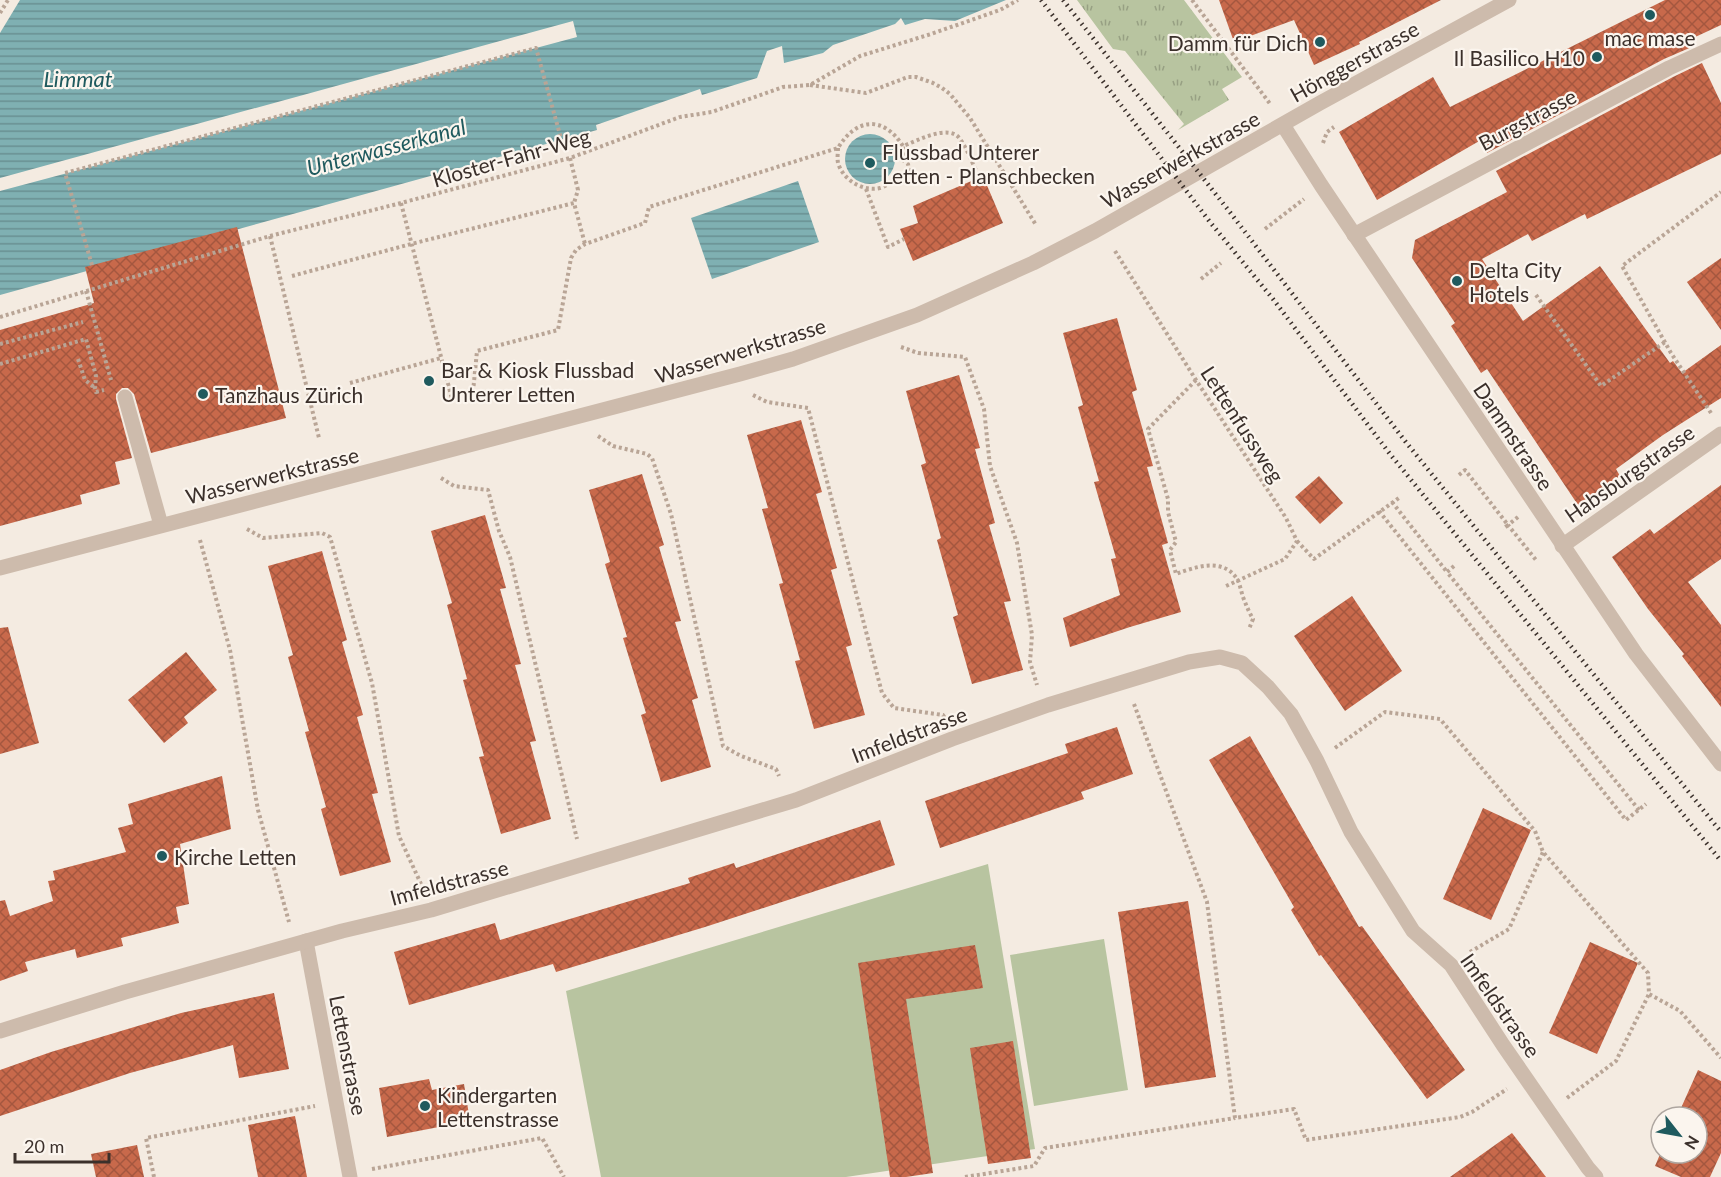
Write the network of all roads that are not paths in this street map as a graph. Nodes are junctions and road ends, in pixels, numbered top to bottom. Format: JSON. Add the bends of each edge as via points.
{"nodes":[{"id":1,"x":1509,"y":0,"type":"edge"},
{"id":2,"x":1721,"y":44,"type":"edge"},
{"id":3,"x":1283,"y":125,"type":"junction"},
{"id":4,"x":1354,"y":235,"type":"junction"},
{"id":5,"x":117,"y":389,"type":"road end"},
{"id":6,"x":1721,"y":434,"type":"edge"},
{"id":7,"x":161,"y":525,"type":"junction"},
{"id":8,"x":1562,"y":546,"type":"junction"},
{"id":9,"x":0,"y":568,"type":"edge"},
{"id":10,"x":1721,"y":764,"type":"edge"},
{"id":11,"x":306,"y":941,"type":"junction"},
{"id":12,"x":0,"y":1031,"type":"edge"},
{"id":13,"x":1591,"y":1174,"type":"edge"},
{"id":14,"x":350,"y":1177,"type":"edge"}],
"edges":[{"from":1,"to":3,"type":"street","name":"Hönggerstrasse"},
{"from":2,"to":4,"type":"street","name":"Burgstrasse"},
{"from":3,"to":4,"type":"street","name":"Dammstrasse"},
{"from":3,"to":7,"type":"street","name":"Wasserwerkstrasse","via":[[1064,248],[957,298],[863,335],[657,397]]},
{"from":4,"to":8,"type":"street","name":"Dammstrasse"},
{"from":5,"to":7,"type":"street"},
{"from":6,"to":8,"type":"street","name":"Habsburgstrasse"},
{"from":7,"to":9,"type":"street","name":"Wasserwerkstrasse"},
{"from":8,"to":10,"type":"street","name":"Dammstrasse","via":[[1642,662]]},
{"from":11,"to":12,"type":"street","name":"Imfeldstrasse"},
{"from":11,"to":13,"type":"street","name":"Imfeldstrasse","via":[[431,910],[796,801],[1048,705],[1189,662],[1220,657],[1242,663],[1291,714],[1351,832],[1413,931],[1450,965]]},
{"from":11,"to":14,"type":"street","name":"Lettenstrasse"}]}
